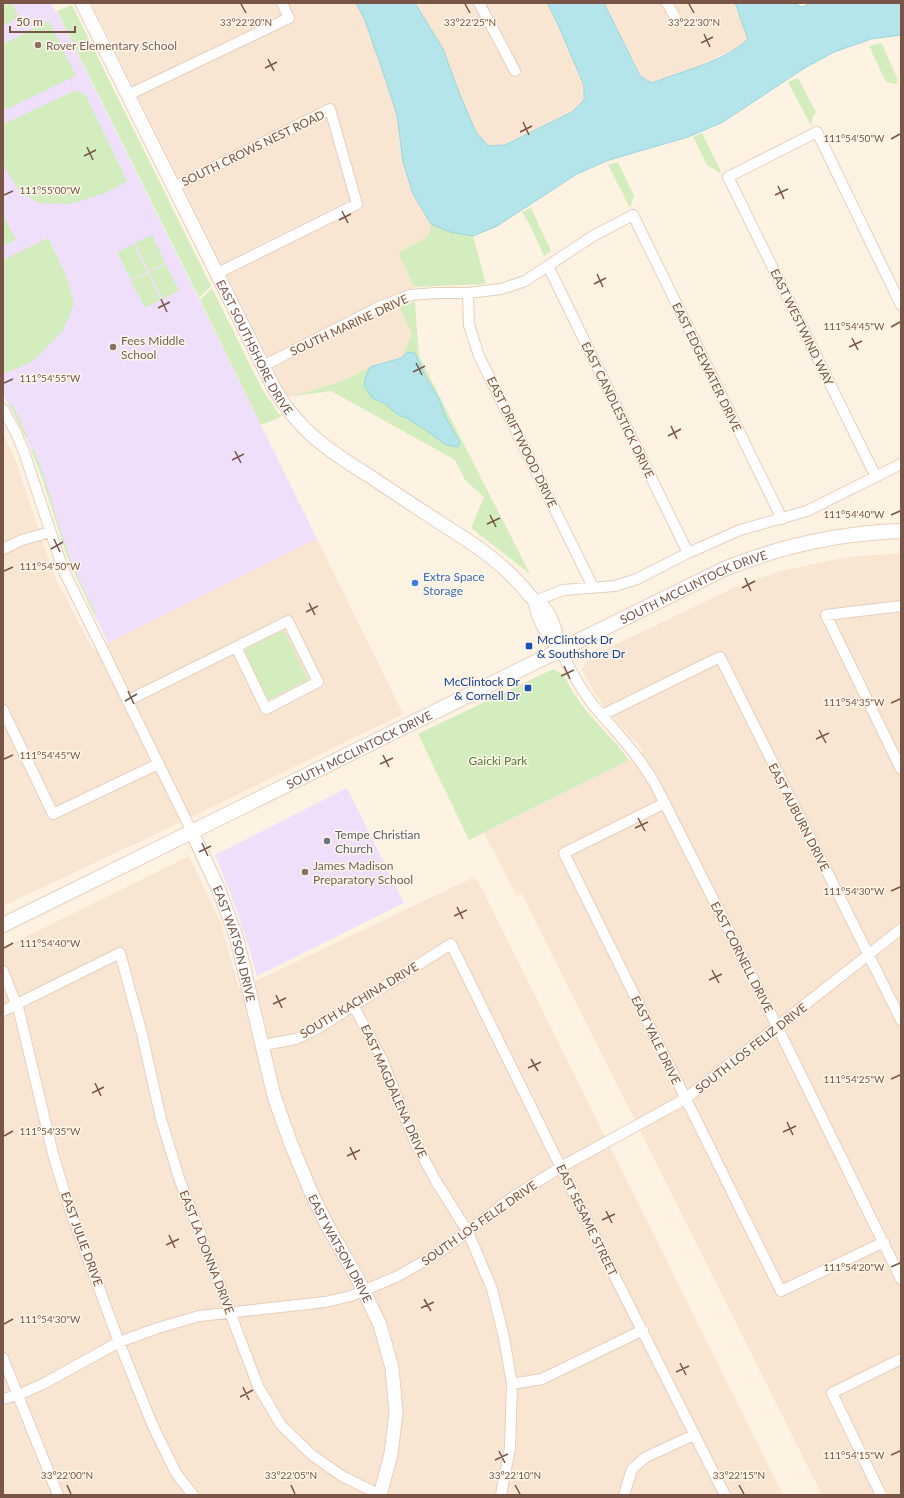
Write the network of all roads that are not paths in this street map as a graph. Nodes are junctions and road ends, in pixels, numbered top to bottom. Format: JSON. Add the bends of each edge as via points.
{"nodes":[{"id":1,"x":282,"y":3,"type":"edge"},
{"id":2,"x":480,"y":3,"type":"edge"},
{"id":3,"x":667,"y":3,"type":"edge"},
{"id":4,"x":86,"y":4,"type":"edge"},
{"id":5,"x":675,"y":17,"type":"dead end"},
{"id":6,"x":515,"y":71,"type":"dead end"},
{"id":7,"x":128,"y":95,"type":"junction"},
{"id":8,"x":174,"y":187,"type":"junction"},
{"id":9,"x":633,"y":215,"type":"joint"},
{"id":10,"x":548,"y":266,"type":"junction"},
{"id":11,"x":216,"y":274,"type":"junction"},
{"id":12,"x":468,"y":293,"type":"junction"},
{"id":13,"x":901,"y":305,"type":"edge"},
{"id":14,"x":263,"y":366,"type":"junction"},
{"id":15,"x":3,"y":409,"type":"edge"},
{"id":16,"x":6,"y":421,"type":"edge"},
{"id":17,"x":901,"y":464,"type":"edge"},
{"id":18,"x":876,"y":476,"type":"junction"},
{"id":19,"x":782,"y":519,"type":"junction"},
{"id":20,"x":901,"y":531,"type":"edge"},
{"id":21,"x":50,"y":532,"type":"junction"},
{"id":22,"x":3,"y":549,"type":"edge"},
{"id":23,"x":688,"y":553,"type":"junction"},
{"id":24,"x":593,"y":587,"type":"junction"},
{"id":25,"x":534,"y":601,"type":"junction"},
{"id":26,"x":901,"y":606,"type":"edge"},
{"id":27,"x":236,"y":647,"type":"junction"},
{"id":28,"x":560,"y":650,"type":"junction"},
{"id":29,"x":127,"y":701,"type":"junction"},
{"id":30,"x":3,"y":710,"type":"edge"},
{"id":31,"x":602,"y":715,"type":"junction"},
{"id":32,"x":158,"y":764,"type":"junction"},
{"id":33,"x":901,"y":769,"type":"edge"},
{"id":34,"x":665,"y":803,"type":"junction"},
{"id":35,"x":192,"y":832,"type":"junction"},
{"id":36,"x":3,"y":925,"type":"edge"},
{"id":37,"x":901,"y":929,"type":"edge"},
{"id":38,"x":451,"y":944,"type":"joint"},
{"id":39,"x":868,"y":955,"type":"junction"},
{"id":40,"x":3,"y":971,"type":"edge"},
{"id":41,"x":16,"y":1004,"type":"junction"},
{"id":42,"x":353,"y":1005,"type":"junction"},
{"id":43,"x":3,"y":1011,"type":"edge"},
{"id":44,"x":901,"y":1020,"type":"edge"},
{"id":45,"x":778,"y":1028,"type":"junction"},
{"id":46,"x":263,"y":1045,"type":"junction"},
{"id":47,"x":686,"y":1099,"type":"junction"},
{"id":48,"x":561,"y":1167,"type":"junction"},
{"id":49,"x":468,"y":1232,"type":"junction"},
{"id":50,"x":884,"y":1242,"type":"junction"},
{"id":51,"x":901,"y":1279,"type":"edge"},
{"id":52,"x":365,"y":1291,"type":"junction"},
{"id":53,"x":230,"y":1312,"type":"junction"},
{"id":54,"x":643,"y":1330,"type":"junction"},
{"id":55,"x":119,"y":1342,"type":"junction"},
{"id":56,"x":3,"y":1358,"type":"edge"},
{"id":57,"x":901,"y":1359,"type":"edge"},
{"id":58,"x":512,"y":1384,"type":"junction"},
{"id":59,"x":18,"y":1395,"type":"junction"},
{"id":60,"x":3,"y":1399,"type":"edge"},
{"id":61,"x":694,"y":1435,"type":"junction"},
{"id":62,"x":58,"y":1495,"type":"edge"},
{"id":63,"x":193,"y":1495,"type":"edge"},
{"id":64,"x":380,"y":1495,"type":"edge"},
{"id":65,"x":501,"y":1495,"type":"edge"},
{"id":66,"x":624,"y":1495,"type":"edge"},
{"id":67,"x":725,"y":1495,"type":"edge"},
{"id":68,"x":881,"y":1495,"type":"edge"}],
"edges":[{"from":1,"to":7,"type":"street","via":[[289,18]]},
{"from":2,"to":6,"type":"street"},
{"from":3,"to":5,"type":"street"},
{"from":4,"to":7,"type":"street","name":"EAST SOUTHSHORE DRIVE"},
{"from":7,"to":8,"type":"street","name":"EAST SOUTHSHORE DRIVE"},
{"from":8,"to":11,"type":"street","name":"EAST SOUTHSHORE DRIVE"},
{"from":8,"to":11,"type":"street","name":"SOUTH CROWS NEST ROAD","via":[[330,109],[357,204]]},
{"from":9,"to":10,"type":"street","name":"SOUTH MARINE DRIVE","via":[[593,236]]},
{"from":9,"to":19,"type":"street","name":"EAST EDGEWATER DRIVE"},
{"from":10,"to":12,"type":"street","name":"SOUTH MARINE DRIVE","via":[[525,281],[501,289]]},
{"from":10,"to":23,"type":"street","name":"EAST CANDLESTICK DRIVE"},
{"from":11,"to":14,"type":"street","name":"EAST SOUTHSHORE DRIVE"},
{"from":12,"to":14,"type":"street","name":"SOUTH MARINE DRIVE","via":[[410,295],[379,307]]},
{"from":12,"to":24,"type":"street","name":"EAST DRIFTWOOD DRIVE","via":[[469,325],[479,356]]},
{"from":13,"to":18,"type":"street","name":"EAST WESTWIND WAY","via":[[817,132],[728,177]]},
{"from":14,"to":25,"type":"street","name":"EAST SOUTHSHORE DRIVE","via":[[281,401],[297,422],[318,442],[482,549],[510,573]]},
{"from":15,"to":16,"type":"street","name":"EAST WATSON DRIVE"},
{"from":16,"to":21,"type":"street","name":"EAST WATSON DRIVE","via":[[24,452]]},
{"from":17,"to":18,"type":"street"},
{"from":18,"to":19,"type":"street","via":[[807,511]]},
{"from":19,"to":23,"type":"street","via":[[740,530]]},
{"from":20,"to":28,"type":"main road","name":"SOUTH MCCLINTOCK DRIVE","via":[[811,541],[745,561]]},
{"from":21,"to":22,"type":"street","via":[[22,540]]},
{"from":21,"to":29,"type":"street","name":"EAST WATSON DRIVE","via":[[73,591]]},
{"from":23,"to":24,"type":"street","via":[[637,579],[614,586]]},
{"from":24,"to":25,"type":"street","via":[[563,590]]},
{"from":25,"to":28,"type":"street","name":"EAST SOUTHSHORE DRIVE","via":[[544,608],[556,631]]},
{"from":26,"to":33,"type":"street","via":[[826,615]]},
{"from":27,"to":27,"type":"street","via":[[266,708],[318,682],[288,621]]},
{"from":27,"to":29,"type":"street"},
{"from":28,"to":31,"type":"street","name":"EAST CORNELL DRIVE","via":[[579,684]]},
{"from":28,"to":35,"type":"main road","name":"SOUTH MCCLINTOCK DRIVE"},
{"from":29,"to":32,"type":"street","name":"EAST WATSON DRIVE"},
{"from":30,"to":32,"type":"street","via":[[52,814]]},
{"from":31,"to":34,"type":"street","name":"EAST CORNELL DRIVE","via":[[648,770]]},
{"from":31,"to":39,"type":"street","name":"EAST AUBURN DRIVE","via":[[720,657]]},
{"from":32,"to":35,"type":"street","name":"EAST WATSON DRIVE"},
{"from":34,"to":45,"type":"street","name":"EAST CORNELL DRIVE"},
{"from":34,"to":47,"type":"street","name":"EAST YALE DRIVE","via":[[564,853]]},
{"from":35,"to":36,"type":"main road","name":"SOUTH MCCLINTOCK DRIVE"},
{"from":35,"to":46,"type":"street","name":"EAST WATSON DRIVE","via":[[219,890],[237,939]]},
{"from":37,"to":39,"type":"street","name":"SOUTH LOS FELIZ DRIVE"},
{"from":38,"to":42,"type":"street","name":"SOUTH KACHINA DRIVE"},
{"from":38,"to":48,"type":"street","name":"EAST SESAME STREET"},
{"from":39,"to":44,"type":"street","name":"EAST AUBURN DRIVE"},
{"from":39,"to":45,"type":"street","name":"SOUTH LOS FELIZ DRIVE"},
{"from":40,"to":41,"type":"street","name":"EAST JULIE DRIVE"},
{"from":41,"to":43,"type":"street"},
{"from":41,"to":53,"type":"street","name":"EAST LA DONNA DRIVE","via":[[120,953],[142,1034],[161,1120],[179,1178]]},
{"from":41,"to":55,"type":"street","name":"EAST JULIE DRIVE","via":[[52,1154]]},
{"from":42,"to":46,"type":"street","name":"SOUTH KACHINA DRIVE","via":[[320,1027],[296,1038]]},
{"from":42,"to":49,"type":"street","name":"EAST MAGDALENA DRIVE","via":[[382,1059],[414,1140]]},
{"from":45,"to":47,"type":"street","name":"SOUTH LOS FELIZ DRIVE"},
{"from":45,"to":50,"type":"street","name":"EAST CORNELL DRIVE"},
{"from":46,"to":52,"type":"street","name":"EAST WATSON DRIVE","via":[[274,1096],[294,1151],[327,1225]]},
{"from":47,"to":48,"type":"street","name":"SOUTH LOS FELIZ DRIVE"},
{"from":47,"to":50,"type":"street","name":"EAST YALE DRIVE","via":[[780,1291]]},
{"from":48,"to":49,"type":"street","name":"SOUTH LOS FELIZ DRIVE","via":[[513,1197]]},
{"from":48,"to":54,"type":"street","name":"EAST SESAME STREET"},
{"from":49,"to":52,"type":"street","name":"SOUTH LOS FELIZ DRIVE","via":[[417,1266]]},
{"from":49,"to":58,"type":"street","name":"EAST MAGDALENA DRIVE","via":[[492,1289]]},
{"from":50,"to":51,"type":"street","name":"EAST CORNELL DRIVE"},
{"from":52,"to":53,"type":"street","name":"SOUTH LOS FELIZ DRIVE","via":[[325,1302]]},
{"from":52,"to":64,"type":"street","name":"EAST WATSON DRIVE","via":[[380,1325],[392,1368],[396,1412],[391,1454]]},
{"from":53,"to":55,"type":"street","name":"SOUTH LOS FELIZ DRIVE","via":[[199,1316]]},
{"from":53,"to":64,"type":"street","name":"EAST LA DONNA DRIVE","via":[[258,1386],[281,1425],[319,1460],[342,1476]]},
{"from":54,"to":58,"type":"street","via":[[542,1379]]},
{"from":54,"to":61,"type":"street","name":"EAST SESAME STREET"},
{"from":55,"to":59,"type":"street","name":"SOUTH LOS FELIZ DRIVE"},
{"from":55,"to":63,"type":"street","name":"EAST JULIE DRIVE","via":[[152,1424],[176,1473]]},
{"from":56,"to":59,"type":"street"},
{"from":57,"to":68,"type":"street","via":[[832,1393]]},
{"from":58,"to":65,"type":"street","name":"EAST MAGDALENA DRIVE","via":[[510,1448]]},
{"from":59,"to":60,"type":"street","name":"SOUTH LOS FELIZ DRIVE"},
{"from":59,"to":62,"type":"street"},
{"from":61,"to":66,"type":"street","via":[[646,1457],[632,1470]]},
{"from":61,"to":67,"type":"street","name":"EAST SESAME STREET"}]}
